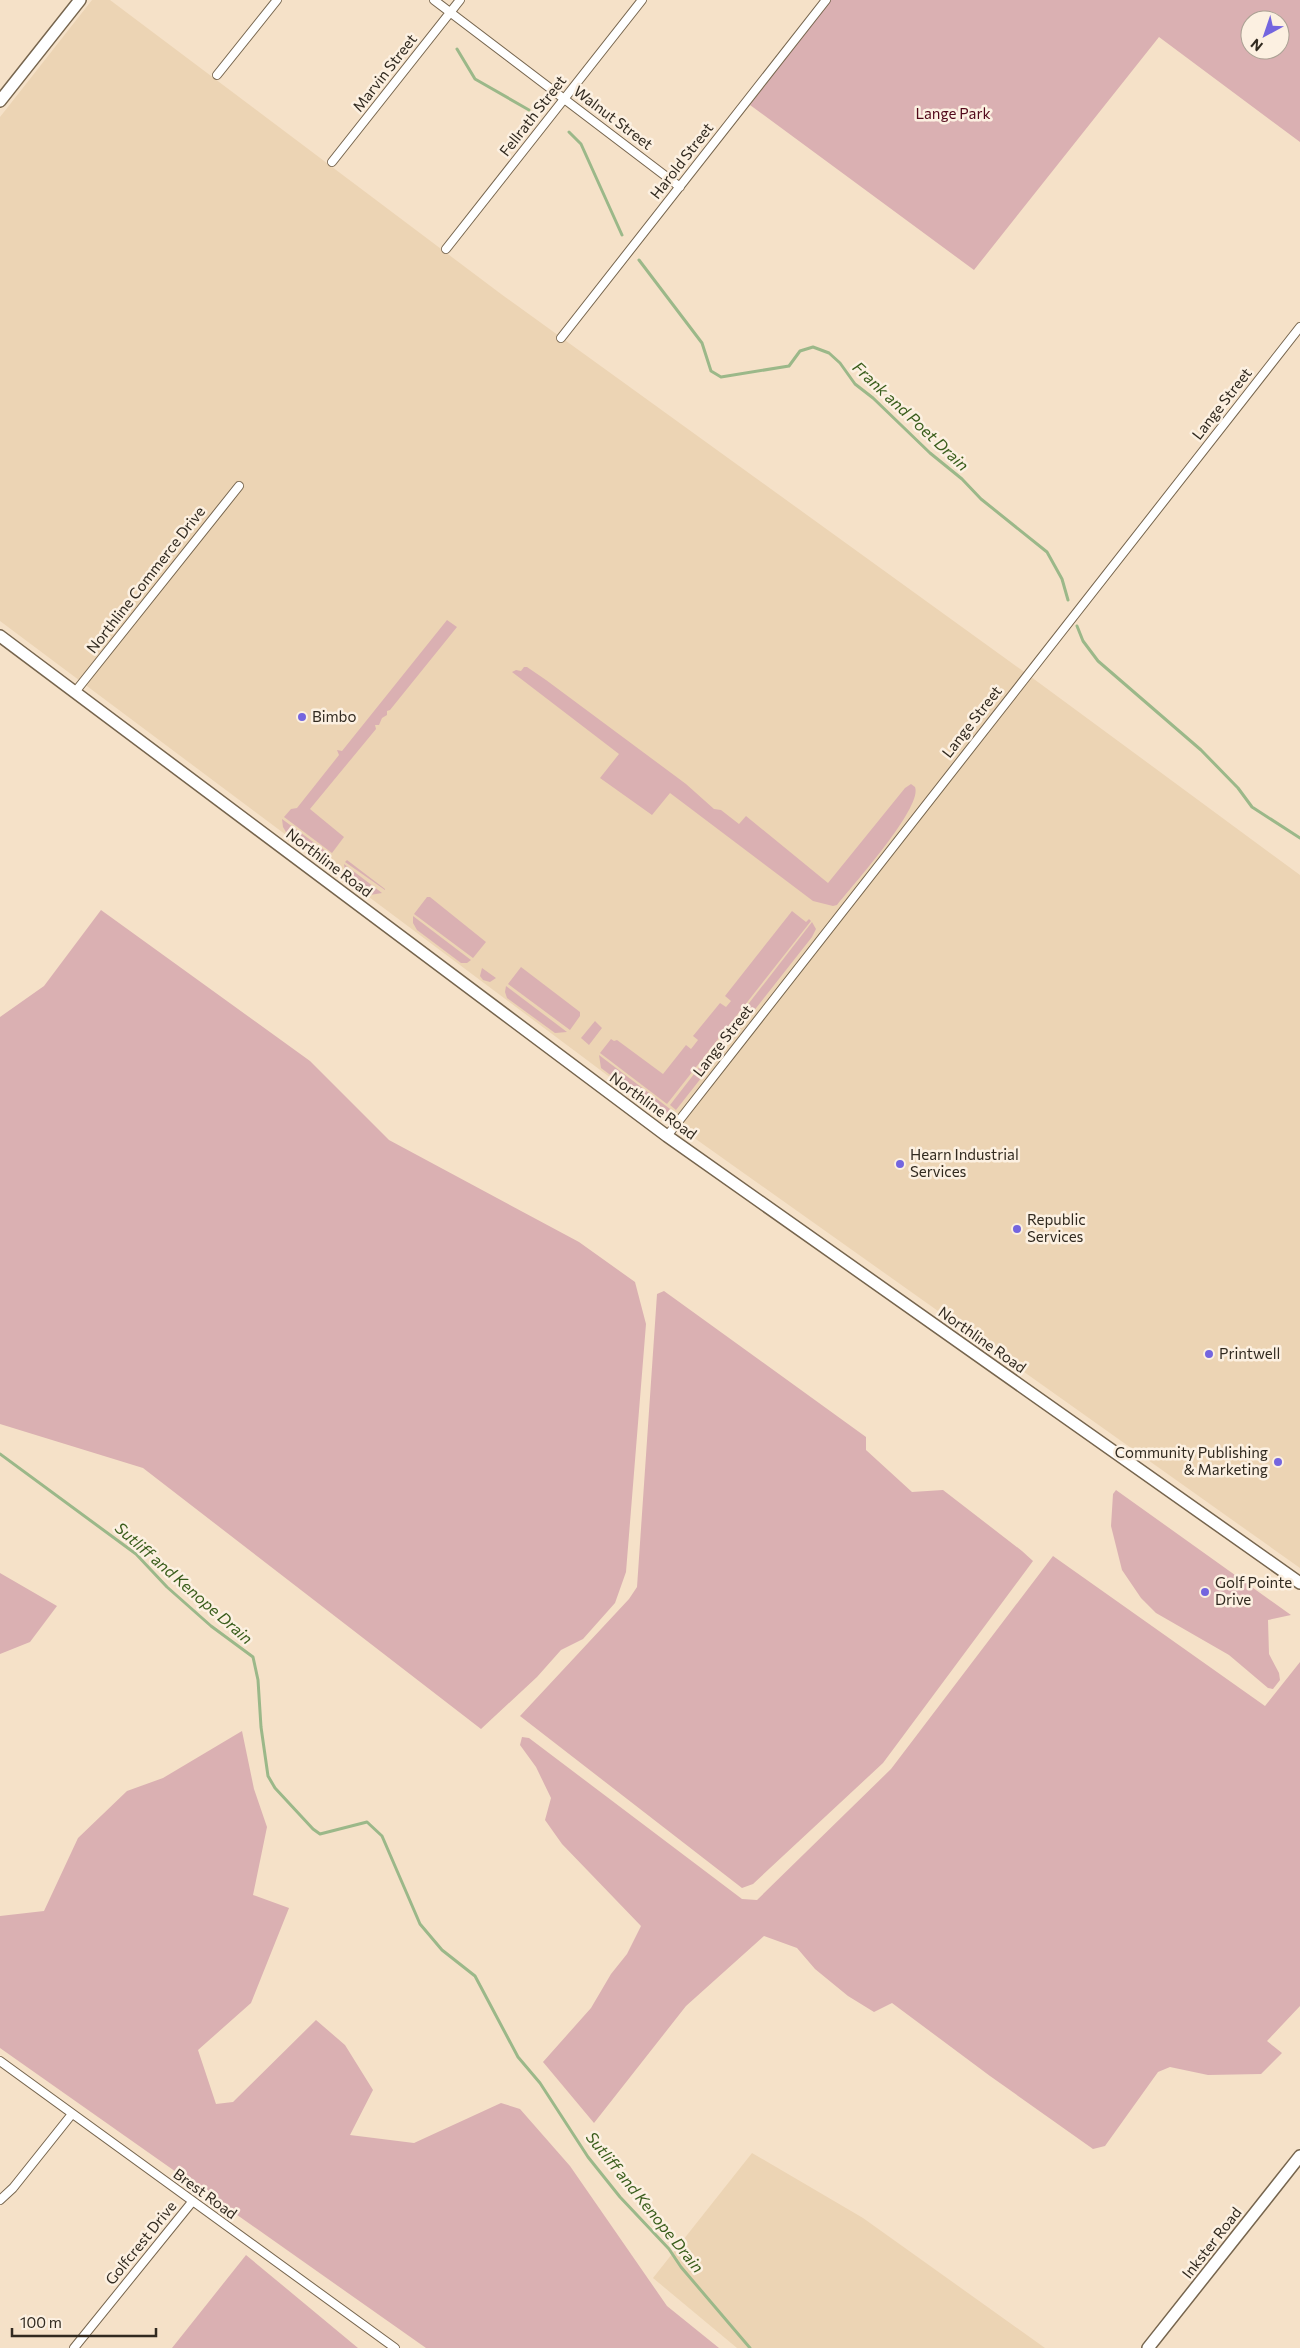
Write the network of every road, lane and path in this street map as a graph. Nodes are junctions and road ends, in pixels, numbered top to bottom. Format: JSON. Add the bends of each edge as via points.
{"nodes":[{"id":1,"x":80,"y":0,"type":"edge"},
{"id":2,"x":277,"y":0,"type":"edge"},
{"id":3,"x":434,"y":0,"type":"edge"},
{"id":4,"x":460,"y":0,"type":"edge"},
{"id":5,"x":642,"y":0,"type":"edge"},
{"id":6,"x":826,"y":0,"type":"edge"},
{"id":7,"x":450,"y":12,"type":"junction"},
{"id":8,"x":216,"y":75,"type":"dead end"},
{"id":9,"x":564,"y":99,"type":"junction"},
{"id":10,"x":0,"y":101,"type":"edge"},
{"id":11,"x":332,"y":162,"type":"dead end"},
{"id":12,"x":680,"y":186,"type":"junction"},
{"id":13,"x":446,"y":249,"type":"dead end"},
{"id":14,"x":1300,"y":327,"type":"edge"},
{"id":15,"x":561,"y":338,"type":"dead end"},
{"id":16,"x":239,"y":486,"type":"dead end"},
{"id":17,"x":0,"y":636,"type":"edge"},
{"id":18,"x":75,"y":692,"type":"junction"},
{"id":19,"x":667,"y":1136,"type":"junction"},
{"id":20,"x":1300,"y":1583,"type":"edge"},
{"id":21,"x":0,"y":2061,"type":"edge"},
{"id":22,"x":72,"y":2114,"type":"junction"},
{"id":23,"x":1300,"y":2156,"type":"edge"},
{"id":24,"x":0,"y":2200,"type":"edge"},
{"id":25,"x":192,"y":2202,"type":"junction"},
{"id":26,"x":74,"y":2348,"type":"edge"},
{"id":27,"x":395,"y":2348,"type":"edge"},
{"id":28,"x":1148,"y":2348,"type":"edge"}],
"edges":[{"from":1,"to":10,"type":"main road"},
{"from":2,"to":8,"type":"street"},
{"from":3,"to":7,"type":"street","name":"Walnut Street"},
{"from":4,"to":7,"type":"street","name":"Marvin Street"},
{"from":5,"to":9,"type":"street","name":"Fellrath Street"},
{"from":6,"to":12,"type":"street","name":"Harold Street"},
{"from":7,"to":9,"type":"street","name":"Walnut Street"},
{"from":7,"to":11,"type":"street","name":"Marvin Street"},
{"from":9,"to":12,"type":"street","name":"Walnut Street"},
{"from":9,"to":13,"type":"street","name":"Fellrath Street"},
{"from":12,"to":15,"type":"street","name":"Harold Street"},
{"from":14,"to":19,"type":"street","name":"Lange Street"},
{"from":16,"to":18,"type":"street","name":"Northline Commerce Drive"},
{"from":17,"to":18,"type":"main road","name":"Northline Road"},
{"from":18,"to":19,"type":"main road","name":"Northline Road"},
{"from":19,"to":20,"type":"main road","name":"Northline Road"},
{"from":21,"to":22,"type":"street","name":"Brest Road"},
{"from":22,"to":24,"type":"street"},
{"from":22,"to":25,"type":"street","name":"Brest Road"},
{"from":23,"to":28,"type":"main road","name":"Inkster Road"},
{"from":25,"to":26,"type":"street","name":"Golfcrest Drive"},
{"from":25,"to":27,"type":"street","name":"Brest Road"}]}
